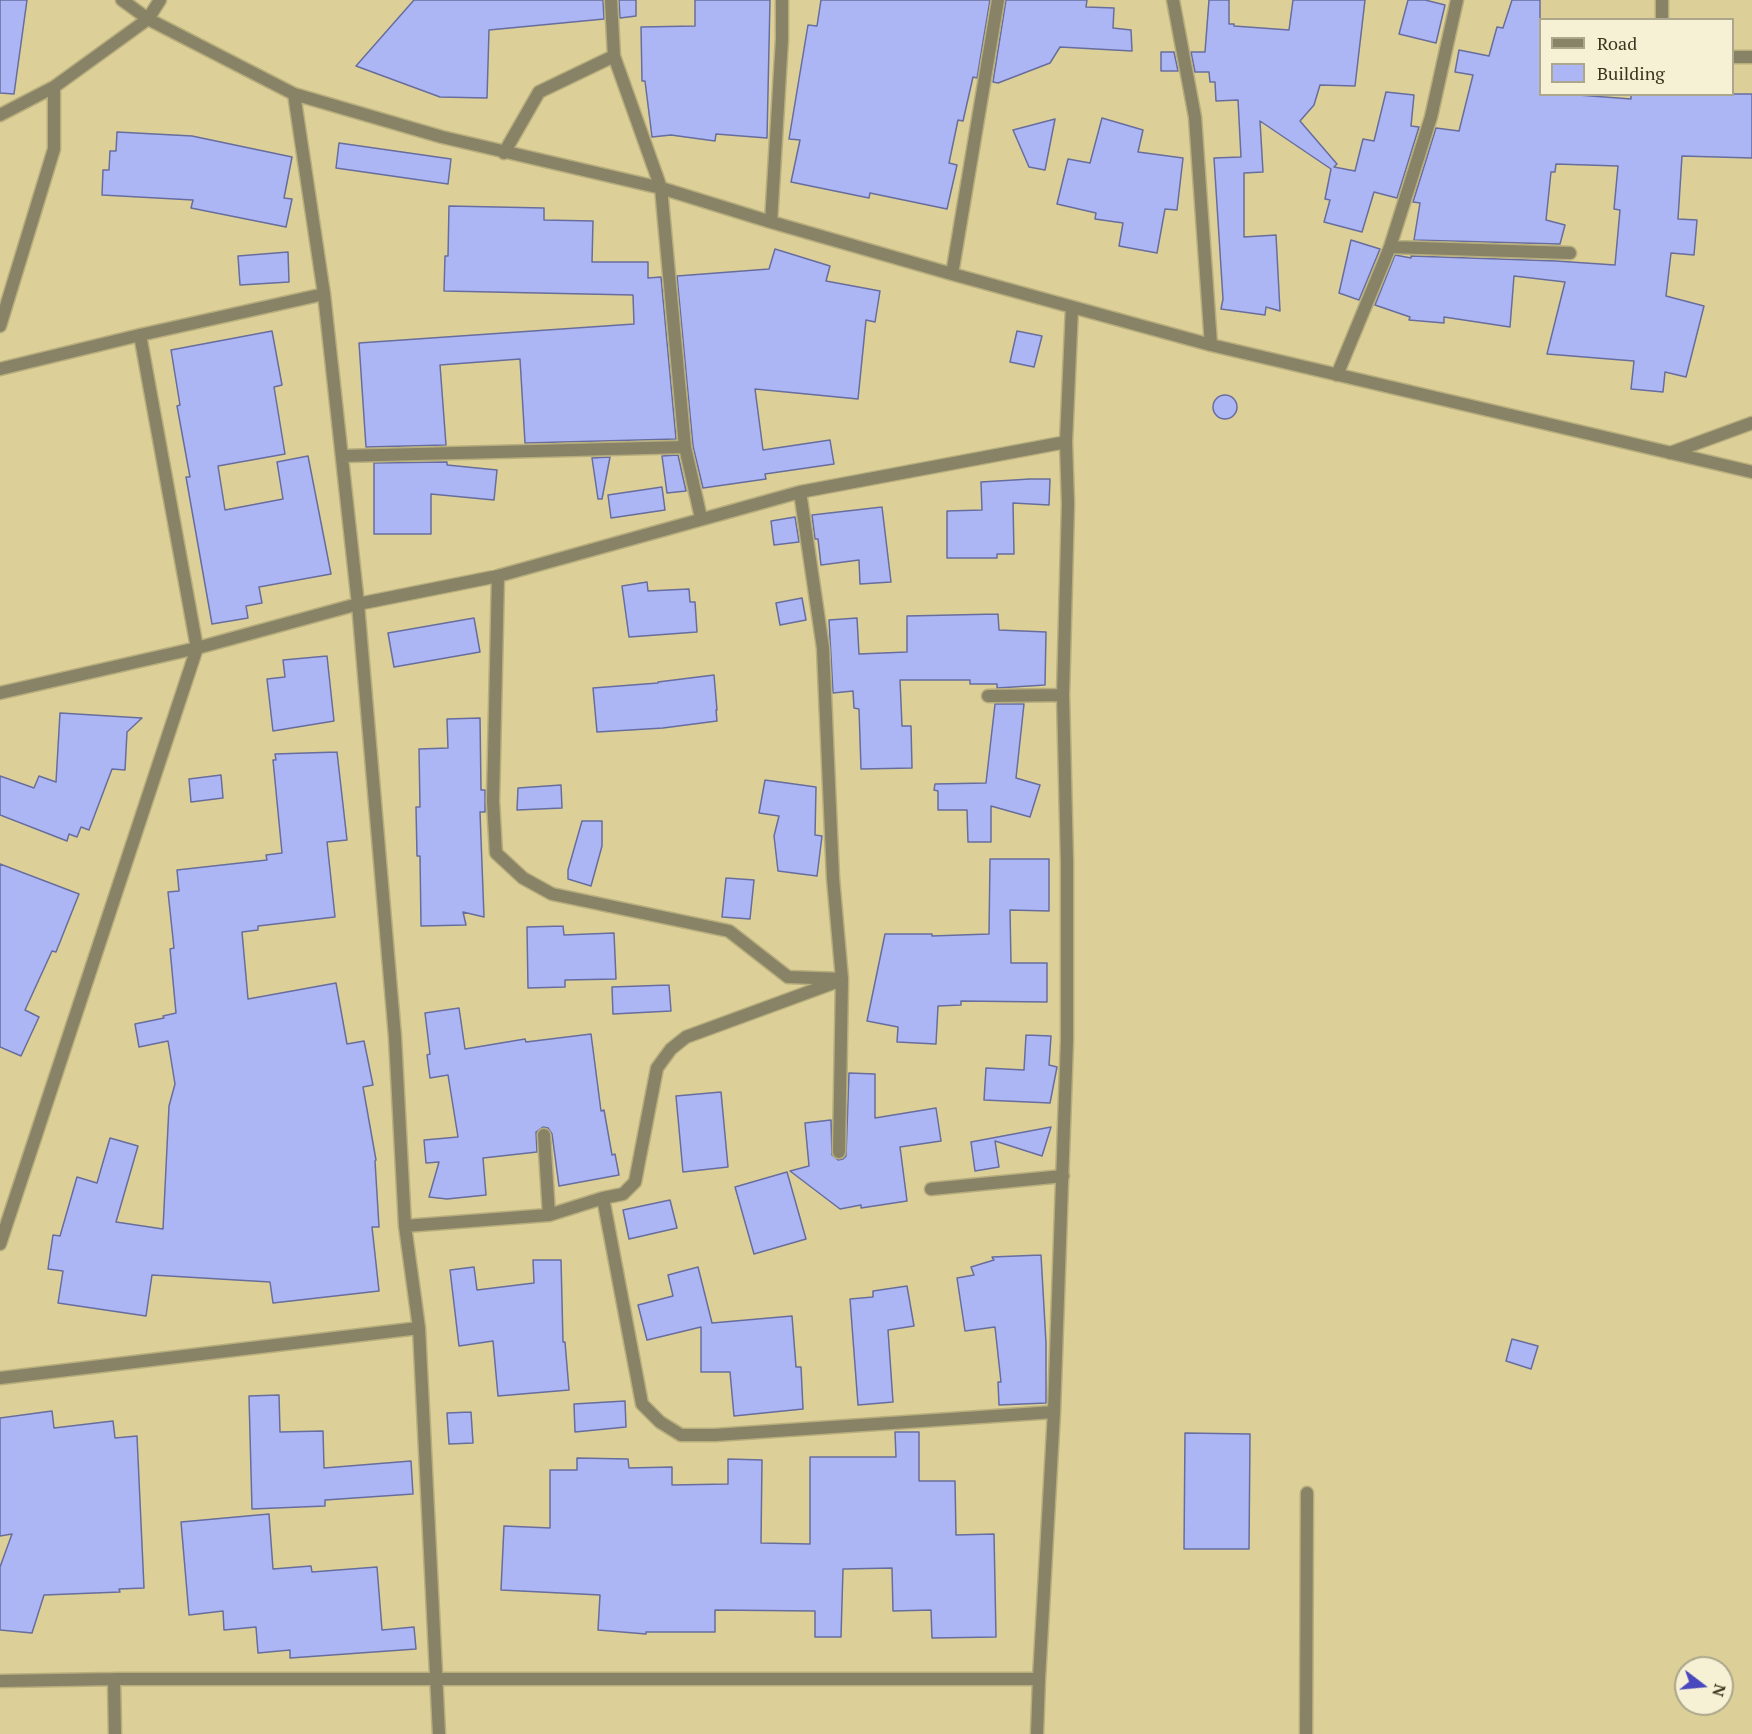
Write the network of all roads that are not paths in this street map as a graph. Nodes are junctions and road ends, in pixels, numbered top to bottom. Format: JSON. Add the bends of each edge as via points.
{"nodes":[{"id":1,"x":122,"y":0,"type":"edge"},
{"id":2,"x":160,"y":0,"type":"edge"},
{"id":3,"x":611,"y":0,"type":"edge"},
{"id":4,"x":782,"y":0,"type":"edge"},
{"id":5,"x":998,"y":0,"type":"edge"},
{"id":6,"x":1173,"y":0,"type":"edge"},
{"id":7,"x":1457,"y":0,"type":"edge"},
{"id":8,"x":1662,"y":0,"type":"edge"},
{"id":9,"x":1662,"y":18,"type":"edge"},
{"id":10,"x":148,"y":19,"type":"junction"},
{"id":11,"x":614,"y":56,"type":"junction"},
{"id":12,"x":1734,"y":57,"type":"edge"},
{"id":13,"x":1752,"y":57,"type":"edge"},
{"id":14,"x":54,"y":87,"type":"junction"},
{"id":15,"x":294,"y":94,"type":"junction"},
{"id":16,"x":0,"y":115,"type":"edge"},
{"id":17,"x":504,"y":153,"type":"junction"},
{"id":18,"x":661,"y":188,"type":"junction"},
{"id":19,"x":771,"y":222,"type":"junction"},
{"id":20,"x":1390,"y":247,"type":"junction"},
{"id":21,"x":1570,"y":254,"type":"dead end"},
{"id":22,"x":952,"y":274,"type":"junction"},
{"id":23,"x":324,"y":294,"type":"junction"},
{"id":24,"x":1072,"y":307,"type":"junction"},
{"id":25,"x":0,"y":326,"type":"edge"},
{"id":26,"x":140,"y":335,"type":"junction"},
{"id":27,"x":1211,"y":345,"type":"junction"},
{"id":28,"x":0,"y":369,"type":"edge"},
{"id":29,"x":1336,"y":375,"type":"junction"},
{"id":30,"x":1752,"y":423,"type":"edge"},
{"id":31,"x":1066,"y":442,"type":"junction"},
{"id":32,"x":685,"y":447,"type":"junction"},
{"id":33,"x":1670,"y":453,"type":"junction"},
{"id":34,"x":342,"y":456,"type":"junction"},
{"id":35,"x":1752,"y":472,"type":"edge"},
{"id":36,"x":800,"y":492,"type":"junction"},
{"id":37,"x":701,"y":518,"type":"junction"},
{"id":38,"x":498,"y":576,"type":"junction"},
{"id":39,"x":358,"y":604,"type":"junction"},
{"id":40,"x":197,"y":648,"type":"junction"},
{"id":41,"x":0,"y":693,"type":"edge"},
{"id":42,"x":1063,"y":694,"type":"junction"},
{"id":43,"x":988,"y":696,"type":"dead end"},
{"id":44,"x":842,"y":979,"type":"junction"},
{"id":45,"x":544,"y":1135,"type":"dead end"},
{"id":46,"x":839,"y":1152,"type":"dead end"},
{"id":47,"x":1063,"y":1176,"type":"junction"},
{"id":48,"x":932,"y":1189,"type":"dead end"},
{"id":49,"x":603,"y":1198,"type":"junction"},
{"id":50,"x":549,"y":1215,"type":"junction"},
{"id":51,"x":405,"y":1226,"type":"junction"},
{"id":52,"x":0,"y":1244,"type":"edge"},
{"id":53,"x":419,"y":1328,"type":"junction"},
{"id":54,"x":0,"y":1378,"type":"edge"},
{"id":55,"x":1054,"y":1412,"type":"junction"},
{"id":56,"x":1306,"y":1493,"type":"dead end"},
{"id":57,"x":1039,"y":1678,"type":"junction"},
{"id":58,"x":114,"y":1679,"type":"junction"},
{"id":59,"x":436,"y":1680,"type":"junction"},
{"id":60,"x":0,"y":1681,"type":"edge"},
{"id":61,"x":115,"y":1734,"type":"edge"},
{"id":62,"x":439,"y":1734,"type":"edge"},
{"id":63,"x":1037,"y":1734,"type":"edge"},
{"id":64,"x":1306,"y":1734,"type":"edge"}],
"edges":[{"from":1,"to":10,"type":"street"},
{"from":2,"to":10,"type":"street"},
{"from":3,"to":11,"type":"street"},
{"from":4,"to":19,"type":"street"},
{"from":5,"to":22,"type":"street"},
{"from":6,"to":27,"type":"street","via":[[1195,117]]},
{"from":7,"to":20,"type":"street","via":[[1431,117]]},
{"from":8,"to":9,"type":"street"},
{"from":10,"to":14,"type":"street"},
{"from":10,"to":15,"type":"street"},
{"from":11,"to":17,"type":"street","via":[[539,92]]},
{"from":11,"to":18,"type":"street"},
{"from":12,"to":13,"type":"street"},
{"from":14,"to":16,"type":"street"},
{"from":14,"to":25,"type":"street","via":[[54,149]]},
{"from":15,"to":17,"type":"street"},
{"from":15,"to":23,"type":"street"},
{"from":17,"to":18,"type":"street"},
{"from":18,"to":19,"type":"street"},
{"from":18,"to":32,"type":"street"},
{"from":19,"to":22,"type":"street"},
{"from":20,"to":21,"type":"street"},
{"from":20,"to":29,"type":"street"},
{"from":22,"to":24,"type":"street"},
{"from":23,"to":26,"type":"street"},
{"from":23,"to":34,"type":"street"},
{"from":24,"to":27,"type":"street"},
{"from":24,"to":31,"type":"street"},
{"from":26,"to":28,"type":"street"},
{"from":26,"to":40,"type":"street"},
{"from":27,"to":29,"type":"street"},
{"from":29,"to":33,"type":"street"},
{"from":30,"to":33,"type":"street"},
{"from":31,"to":36,"type":"street"},
{"from":31,"to":42,"type":"street"},
{"from":32,"to":34,"type":"street"},
{"from":32,"to":37,"type":"street"},
{"from":33,"to":35,"type":"street"},
{"from":34,"to":39,"type":"street"},
{"from":36,"to":37,"type":"street"},
{"from":36,"to":44,"type":"street","via":[[823,648],[833,878]]},
{"from":37,"to":38,"type":"street"},
{"from":38,"to":39,"type":"street"},
{"from":38,"to":44,"type":"street","via":[[493,801],[496,853],[523,878],[552,894],[729,931],[788,977]]},
{"from":39,"to":40,"type":"street"},
{"from":39,"to":51,"type":"street","via":[[395,1037]]},
{"from":40,"to":41,"type":"street"},
{"from":40,"to":52,"type":"street"},
{"from":42,"to":43,"type":"street"},
{"from":42,"to":47,"type":"street","via":[[1067,898]]},
{"from":44,"to":46,"type":"street"},
{"from":44,"to":49,"type":"street","via":[[686,1037],[671,1049],[657,1068],[635,1182],[622,1194]]},
{"from":45,"to":50,"type":"street"},
{"from":47,"to":48,"type":"street"},
{"from":47,"to":55,"type":"street"},
{"from":49,"to":50,"type":"street"},
{"from":49,"to":55,"type":"street","via":[[642,1404],[681,1435]]},
{"from":50,"to":51,"type":"street"},
{"from":51,"to":53,"type":"street"},
{"from":53,"to":54,"type":"street"},
{"from":53,"to":59,"type":"street"},
{"from":55,"to":57,"type":"street"},
{"from":56,"to":64,"type":"street"},
{"from":57,"to":59,"type":"street"},
{"from":57,"to":63,"type":"street"},
{"from":58,"to":59,"type":"street"},
{"from":58,"to":60,"type":"street"},
{"from":58,"to":61,"type":"street"},
{"from":59,"to":62,"type":"street"}]}
